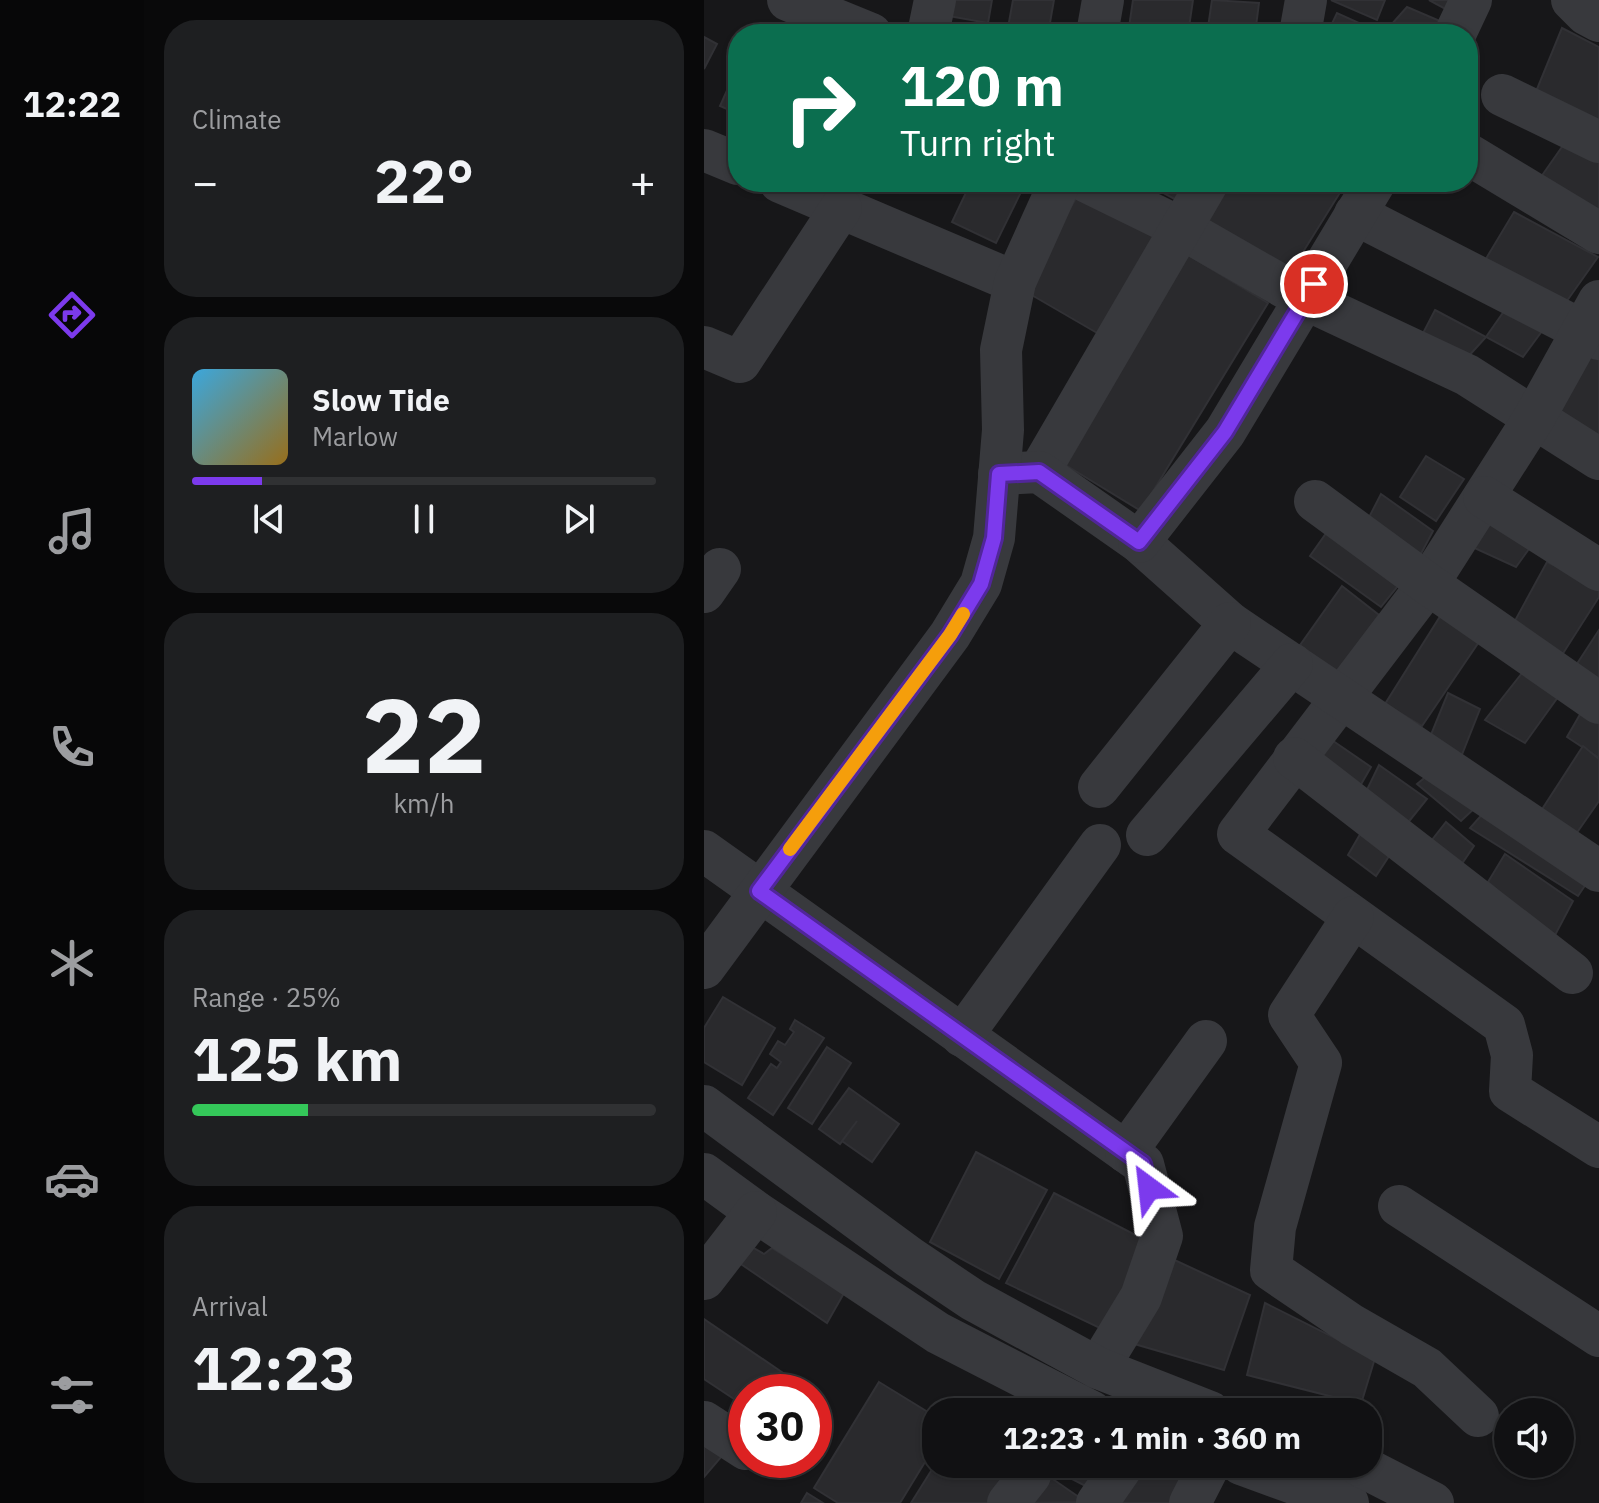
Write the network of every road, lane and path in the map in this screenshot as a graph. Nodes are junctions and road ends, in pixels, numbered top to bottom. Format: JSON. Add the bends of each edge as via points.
{"nodes":[{"id":1,"x":788,"y":0,"type":"edge"},
{"id":2,"x":935,"y":0,"type":"edge"},
{"id":3,"x":1103,"y":0,"type":"edge"},
{"id":4,"x":1306,"y":0,"type":"edge"},
{"id":5,"x":1471,"y":0,"type":"edge"},
{"id":6,"x":1572,"y":0,"type":"edge"},
{"id":7,"x":1599,"y":21,"type":"edge"},
{"id":8,"x":847,"y":24,"type":"edge"},
{"id":9,"x":930,"y":24,"type":"edge"},
{"id":10,"x":1099,"y":24,"type":"edge"},
{"id":11,"x":1302,"y":24,"type":"edge"},
{"id":12,"x":1460,"y":24,"type":"edge"},
{"id":13,"x":1502,"y":95,"type":"dead end"},
{"id":14,"x":1599,"y":142,"type":"edge"},
{"id":15,"x":704,"y":150,"type":"edge"},
{"id":16,"x":728,"y":160,"type":"edge"},
{"id":17,"x":1478,"y":160,"type":"edge"},
{"id":18,"x":803,"y":192,"type":"edge"},
{"id":19,"x":1056,"y":192,"type":"edge"},
{"id":20,"x":1107,"y":192,"type":"edge"},
{"id":21,"x":1202,"y":192,"type":"edge"},
{"id":22,"x":1365,"y":198,"type":"edge"},
{"id":23,"x":841,"y":208,"type":"junction"},
{"id":24,"x":1181,"y":228,"type":"junction"},
{"id":25,"x":1599,"y":233,"type":"edge"},
{"id":26,"x":1015,"y":282,"type":"junction"},
{"id":27,"x":1305,"y":299,"type":"junction"},
{"id":28,"x":1594,"y":323,"type":"edge"},
{"id":29,"x":704,"y":347,"type":"edge"},
{"id":30,"x":1534,"y":418,"type":"junction"},
{"id":31,"x":1599,"y":459,"type":"edge"},
{"id":32,"x":1019,"y":473,"type":"junction"},
{"id":33,"x":1484,"y":497,"type":"junction"},
{"id":34,"x":1315,"y":501,"type":"dead end"},
{"id":35,"x":1139,"y":542,"type":"junction"},
{"id":36,"x":1599,"y":570,"type":"edge"},
{"id":37,"x":1428,"y":584,"type":"junction"},
{"id":38,"x":1230,"y":623,"type":"junction"},
{"id":39,"x":1292,"y":664,"type":"junction"},
{"id":40,"x":1339,"y":698,"type":"junction"},
{"id":41,"x":1599,"y":703,"type":"edge"},
{"id":42,"x":1294,"y":758,"type":"junction"},
{"id":43,"x":1099,"y":787,"type":"dead end"},
{"id":44,"x":1147,"y":835,"type":"dead end"},
{"id":45,"x":1100,"y":845,"type":"dead end"},
{"id":46,"x":704,"y":851,"type":"edge"},
{"id":47,"x":1599,"y":871,"type":"edge"},
{"id":48,"x":759,"y":891,"type":"junction"},
{"id":49,"x":1353,"y":917,"type":"junction"},
{"id":50,"x":704,"y":968,"type":"edge"},
{"id":51,"x":1572,"y":973,"type":"dead end"},
{"id":52,"x":962,"y":1036,"type":"junction"},
{"id":53,"x":1206,"y":1041,"type":"dead end"},
{"id":54,"x":704,"y":1106,"type":"edge"},
{"id":55,"x":1599,"y":1147,"type":"edge"},
{"id":56,"x":1126,"y":1152,"type":"junction"},
{"id":57,"x":704,"y":1174,"type":"edge"},
{"id":58,"x":1399,"y":1206,"type":"dead end"},
{"id":59,"x":756,"y":1212,"type":"junction"},
{"id":60,"x":704,"y":1279,"type":"edge"},
{"id":61,"x":1599,"y":1336,"type":"edge"},
{"id":62,"x":1098,"y":1368,"type":"junction"},
{"id":63,"x":1065,"y":1398,"type":"edge"},
{"id":64,"x":1174,"y":1398,"type":"edge"},
{"id":65,"x":1478,"y":1416,"type":"dead end"},
{"id":66,"x":704,"y":1422,"type":"edge"},
{"id":67,"x":728,"y":1437,"type":"edge"},
{"id":68,"x":1382,"y":1477,"type":"edge"},
{"id":69,"x":1114,"y":1478,"type":"edge"},
{"id":70,"x":1203,"y":1478,"type":"edge"},
{"id":71,"x":1276,"y":1478,"type":"edge"},
{"id":72,"x":1331,"y":1500,"type":"edge"},
{"id":73,"x":1097,"y":1503,"type":"edge"},
{"id":74,"x":1190,"y":1503,"type":"edge"},
{"id":75,"x":1433,"y":1503,"type":"edge"}],
"edges":[{"from":1,"to":8,"type":"street"},
{"from":2,"to":9,"type":"street"},
{"from":3,"to":10,"type":"street"},
{"from":4,"to":11,"type":"street"},
{"from":5,"to":12,"type":"street"},
{"from":6,"to":7,"type":"street"},
{"from":13,"to":14,"type":"street"},
{"from":15,"to":16,"type":"street"},
{"from":17,"to":25,"type":"street"},
{"from":18,"to":23,"type":"street"},
{"from":19,"to":26,"type":"street"},
{"from":20,"to":24,"type":"street"},
{"from":21,"to":24,"type":"street"},
{"from":22,"to":27,"type":"street"},
{"from":22,"to":28,"type":"street"},
{"from":23,"to":26,"type":"street"},
{"from":23,"to":29,"type":"street","via":[[740,362]]},
{"from":24,"to":27,"type":"street"},
{"from":24,"to":32,"type":"street"},
{"from":26,"to":32,"type":"street","via":[[1001,350],[1003,430]]},
{"from":27,"to":30,"type":"street","via":[[1467,375]]},
{"from":27,"to":35,"type":"street","via":[[1225,432]]},
{"from":28,"to":30,"type":"street"},
{"from":30,"to":31,"type":"street"},
{"from":30,"to":33,"type":"street"},
{"from":32,"to":35,"type":"street"},
{"from":32,"to":48,"type":"street","via":[[981,584],[950,635]]},
{"from":33,"to":36,"type":"street"},
{"from":33,"to":37,"type":"street"},
{"from":34,"to":37,"type":"street"},
{"from":35,"to":38,"type":"street"},
{"from":37,"to":40,"type":"street"},
{"from":37,"to":41,"type":"street"},
{"from":38,"to":39,"type":"street"},
{"from":38,"to":43,"type":"street"},
{"from":39,"to":40,"type":"street"},
{"from":39,"to":44,"type":"street"},
{"from":40,"to":42,"type":"street"},
{"from":40,"to":47,"type":"street"},
{"from":42,"to":49,"type":"street","via":[[1238,834]]},
{"from":42,"to":51,"type":"street"},
{"from":45,"to":52,"type":"street"},
{"from":46,"to":48,"type":"street"},
{"from":48,"to":50,"type":"street"},
{"from":48,"to":52,"type":"street"},
{"from":49,"to":55,"type":"street","via":[[1504,1025],[1512,1055],[1510,1091]]},
{"from":49,"to":65,"type":"street","via":[[1289,1015],[1321,1063],[1275,1227],[1271,1270],[1427,1368]]},
{"from":52,"to":56,"type":"street"},
{"from":53,"to":56,"type":"street"},
{"from":54,"to":62,"type":"street","via":[[921,1266]]},
{"from":56,"to":62,"type":"street","via":[[1143,1164],[1162,1236],[1141,1297]]},
{"from":57,"to":59,"type":"street"},
{"from":58,"to":61,"type":"street"},
{"from":59,"to":60,"type":"street"},
{"from":59,"to":63,"type":"street","via":[[938,1333]]},
{"from":62,"to":64,"type":"street"},
{"from":66,"to":67,"type":"street"},
{"from":68,"to":75,"type":"street"},
{"from":69,"to":73,"type":"street"},
{"from":70,"to":74,"type":"street"},
{"from":71,"to":72,"type":"street"}]}
